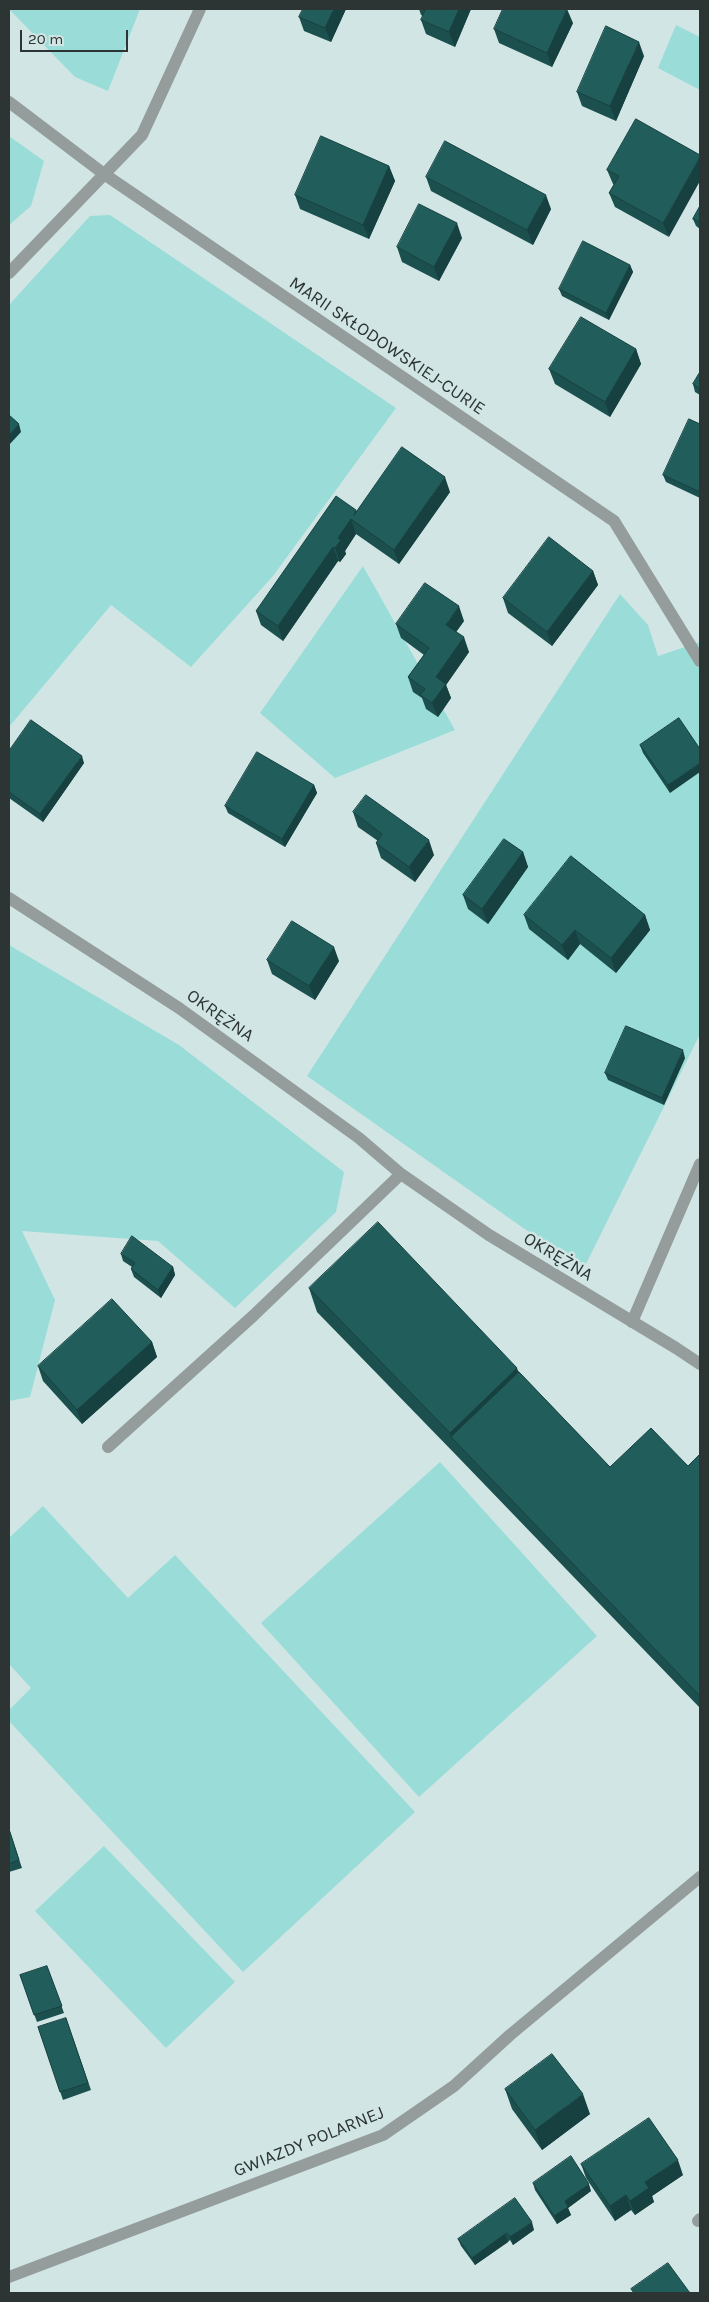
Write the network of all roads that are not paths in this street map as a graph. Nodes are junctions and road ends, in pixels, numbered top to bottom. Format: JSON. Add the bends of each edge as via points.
{"nodes":[{"id":1,"x":200,"y":9,"type":"edge"},
{"id":2,"x":9,"y":102,"type":"edge"},
{"id":3,"x":104,"y":174,"type":"junction"},
{"id":4,"x":9,"y":273,"type":"edge"},
{"id":5,"x":700,"y":661,"type":"edge"},
{"id":6,"x":9,"y":898,"type":"edge"},
{"id":7,"x":700,"y":1164,"type":"edge"},
{"id":8,"x":401,"y":1174,"type":"junction"},
{"id":9,"x":632,"y":1322,"type":"junction"},
{"id":10,"x":700,"y":1364,"type":"edge"},
{"id":11,"x":108,"y":1447,"type":"dead end"},
{"id":12,"x":700,"y":1877,"type":"edge"},
{"id":13,"x":9,"y":2277,"type":"edge"}],
"edges":[{"from":1,"to":3,"type":"street","via":[[142,135]]},
{"from":2,"to":3,"type":"street","name":"MARII SKŁODOWSKIEJ-CURIE"},
{"from":3,"to":4,"type":"street"},
{"from":3,"to":5,"type":"street","name":"MARII SKŁODOWSKIEJ-CURIE","via":[[614,521]]},
{"from":6,"to":8,"type":"street","name":"OKRĘŻNA","via":[[179,1008],[359,1138]]},
{"from":7,"to":9,"type":"street"},
{"from":8,"to":9,"type":"street","name":"OKRĘŻNA","via":[[489,1235]]},
{"from":8,"to":11,"type":"street","via":[[260,1309]]},
{"from":9,"to":10,"type":"street","name":"OKRĘŻNA"},
{"from":12,"to":13,"type":"street","name":"GWIAZDY POLARNEJ","via":[[510,2035],[454,2086],[383,2135]]}]}
